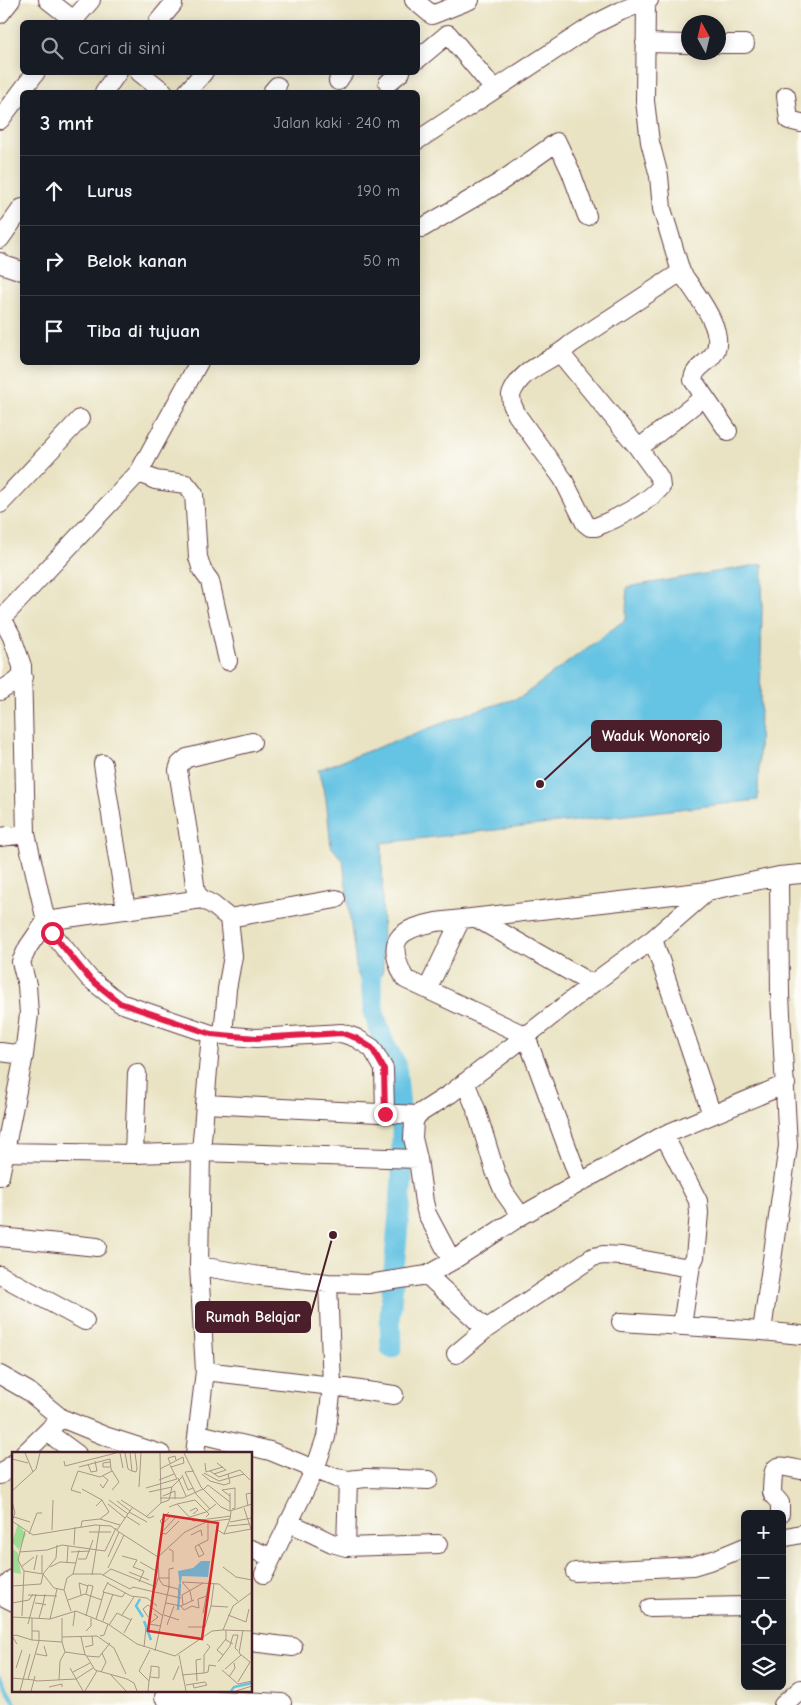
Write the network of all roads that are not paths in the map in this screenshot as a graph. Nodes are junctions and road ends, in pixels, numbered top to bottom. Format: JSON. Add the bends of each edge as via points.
{"nodes":[{"id":1,"x":11,"y":0,"type":"edge"},
{"id":2,"x":48,"y":0,"type":"edge"},
{"id":3,"x":91,"y":0,"type":"edge"},
{"id":4,"x":414,"y":0,"type":"edge"},
{"id":5,"x":470,"y":0,"type":"edge"},
{"id":6,"x":647,"y":0,"type":"edge"},
{"id":7,"x":173,"y":4,"type":"dead end"},
{"id":8,"x":0,"y":14,"type":"edge"},
{"id":9,"x":72,"y":20,"type":"edge"},
{"id":10,"x":76,"y":20,"type":"edge"},
{"id":11,"x":160,"y":20,"type":"edge"},
{"id":12,"x":645,"y":43,"type":"junction"},
{"id":13,"x":681,"y":44,"type":"edge"},
{"id":14,"x":726,"y":44,"type":"edge"},
{"id":15,"x":745,"y":44,"type":"dead end"},
{"id":16,"x":420,"y":55,"type":"edge"},
{"id":17,"x":34,"y":75,"type":"edge"},
{"id":18,"x":116,"y":75,"type":"edge"},
{"id":19,"x":143,"y":75,"type":"edge"},
{"id":20,"x":202,"y":75,"type":"edge"},
{"id":21,"x":494,"y":89,"type":"junction"},
{"id":22,"x":22,"y":90,"type":"edge"},
{"id":23,"x":105,"y":90,"type":"edge"},
{"id":24,"x":162,"y":90,"type":"edge"},
{"id":25,"x":190,"y":90,"type":"edge"},
{"id":26,"x":20,"y":93,"type":"edge"},
{"id":27,"x":786,"y":96,"type":"dead end"},
{"id":28,"x":0,"y":120,"type":"edge"},
{"id":29,"x":801,"y":123,"type":"edge"},
{"id":30,"x":420,"y":139,"type":"edge"},
{"id":31,"x":20,"y":211,"type":"edge"},
{"id":32,"x":587,"y":216,"type":"dead end"},
{"id":33,"x":422,"y":228,"type":"dead end"},
{"id":34,"x":0,"y":239,"type":"edge"},
{"id":35,"x":0,"y":262,"type":"edge"},
{"id":36,"x":20,"y":270,"type":"edge"},
{"id":37,"x":681,"y":272,"type":"junction"},
{"id":38,"x":562,"y":352,"type":"junction"},
{"id":39,"x":197,"y":365,"type":"edge"},
{"id":40,"x":704,"y":397,"type":"junction"},
{"id":41,"x":80,"y":420,"type":"dead end"},
{"id":42,"x":728,"y":431,"type":"dead end"},
{"id":43,"x":638,"y":448,"type":"junction"},
{"id":44,"x":138,"y":472,"type":"junction"},
{"id":45,"x":0,"y":504,"type":"edge"},
{"id":46,"x":1,"y":617,"type":"edge"},
{"id":47,"x":228,"y":661,"type":"dead end"},
{"id":48,"x":23,"y":677,"type":"junction"},
{"id":49,"x":0,"y":691,"type":"edge"},
{"id":50,"x":252,"y":742,"type":"dead end"},
{"id":51,"x":102,"y":764,"type":"dead end"},
{"id":52,"x":26,"y":834,"type":"junction"},
{"id":53,"x":0,"y":837,"type":"edge"},
{"id":54,"x":801,"y":874,"type":"edge"},
{"id":55,"x":779,"y":876,"type":"junction"},
{"id":56,"x":708,"y":891,"type":"junction"},
{"id":57,"x":202,"y":899,"type":"junction"},
{"id":58,"x":336,"y":899,"type":"dead end"},
{"id":59,"x":126,"y":910,"type":"junction"},
{"id":60,"x":230,"y":918,"type":"junction"},
{"id":61,"x":468,"y":919,"type":"junction"},
{"id":62,"x":46,"y":922,"type":"junction"},
{"id":63,"x":653,"y":939,"type":"junction"},
{"id":64,"x":592,"y":984,"type":"junction"},
{"id":65,"x":428,"y":988,"type":"junction"},
{"id":66,"x":217,"y":1034,"type":"junction"},
{"id":67,"x":526,"y":1036,"type":"junction"},
{"id":68,"x":0,"y":1052,"type":"edge"},
{"id":69,"x":24,"y":1055,"type":"junction"},
{"id":70,"x":137,"y":1073,"type":"dead end"},
{"id":71,"x":465,"y":1082,"type":"junction"},
{"id":72,"x":786,"y":1084,"type":"junction"},
{"id":73,"x":206,"y":1104,"type":"junction"},
{"id":74,"x":388,"y":1114,"type":"junction"},
{"id":75,"x":415,"y":1115,"type":"junction"},
{"id":76,"x":712,"y":1116,"type":"junction"},
{"id":77,"x":664,"y":1134,"type":"junction"},
{"id":78,"x":2,"y":1152,"type":"edge"},
{"id":79,"x":201,"y":1152,"type":"junction"},
{"id":80,"x":134,"y":1154,"type":"junction"},
{"id":81,"x":417,"y":1159,"type":"junction"},
{"id":82,"x":0,"y":1176,"type":"edge"},
{"id":83,"x":580,"y":1182,"type":"junction"},
{"id":84,"x":521,"y":1216,"type":"junction"},
{"id":85,"x":0,"y":1237,"type":"edge"},
{"id":86,"x":97,"y":1247,"type":"dead end"},
{"id":87,"x":452,"y":1261,"type":"junction"},
{"id":88,"x":691,"y":1265,"type":"junction"},
{"id":89,"x":199,"y":1266,"type":"junction"},
{"id":90,"x":0,"y":1275,"type":"edge"},
{"id":91,"x":427,"y":1275,"type":"junction"},
{"id":92,"x":328,"y":1283,"type":"junction"},
{"id":93,"x":85,"y":1321,"type":"dead end"},
{"id":94,"x":621,"y":1322,"type":"dead end"},
{"id":95,"x":682,"y":1326,"type":"junction"},
{"id":96,"x":486,"y":1329,"type":"junction"},
{"id":97,"x":762,"y":1331,"type":"junction"},
{"id":98,"x":801,"y":1336,"type":"edge"},
{"id":99,"x":456,"y":1354,"type":"dead end"},
{"id":100,"x":205,"y":1371,"type":"junction"},
{"id":101,"x":0,"y":1375,"type":"edge"},
{"id":102,"x":332,"y":1386,"type":"junction"},
{"id":103,"x":394,"y":1396,"type":"dead end"},
{"id":104,"x":62,"y":1418,"type":"junction"},
{"id":105,"x":47,"y":1432,"type":"junction"},
{"id":106,"x":198,"y":1434,"type":"junction"},
{"id":107,"x":26,"y":1452,"type":"edge"},
{"id":108,"x":75,"y":1452,"type":"edge"},
{"id":109,"x":155,"y":1452,"type":"edge"},
{"id":110,"x":195,"y":1452,"type":"edge"},
{"id":111,"x":12,"y":1465,"type":"edge"},
{"id":112,"x":315,"y":1469,"type":"junction"},
{"id":113,"x":801,"y":1470,"type":"edge"},
{"id":114,"x":0,"y":1475,"type":"edge"},
{"id":115,"x":348,"y":1480,"type":"junction"},
{"id":116,"x":429,"y":1480,"type":"dead end"},
{"id":117,"x":780,"y":1510,"type":"edge"},
{"id":118,"x":288,"y":1522,"type":"junction"},
{"id":119,"x":801,"y":1534,"type":"edge"},
{"id":120,"x":786,"y":1537,"type":"edge"},
{"id":121,"x":438,"y":1544,"type":"dead end"},
{"id":122,"x":346,"y":1547,"type":"junction"},
{"id":123,"x":252,"y":1549,"type":"edge"},
{"id":124,"x":741,"y":1549,"type":"edge"},
{"id":125,"x":271,"y":1557,"type":"junction"},
{"id":126,"x":574,"y":1572,"type":"dead end"},
{"id":127,"x":264,"y":1574,"type":"dead end"},
{"id":128,"x":12,"y":1580,"type":"edge"},
{"id":129,"x":12,"y":1601,"type":"edge"},
{"id":130,"x":741,"y":1606,"type":"edge"},
{"id":131,"x":650,"y":1608,"type":"dead end"},
{"id":132,"x":252,"y":1642,"type":"edge"},
{"id":133,"x":293,"y":1647,"type":"dead end"},
{"id":134,"x":164,"y":1698,"type":"edge"},
{"id":135,"x":282,"y":1703,"type":"dead end"}],
"edges":[{"from":1,"to":8,"type":"street"},
{"from":2,"to":9,"type":"street"},
{"from":3,"to":10,"type":"street"},
{"from":4,"to":5,"type":"street","via":[[432,14]]},
{"from":6,"to":12,"type":"street"},
{"from":6,"to":21,"type":"street","via":[[593,25]]},
{"from":7,"to":11,"type":"street"},
{"from":12,"to":13,"type":"street"},
{"from":12,"to":37,"type":"street","via":[[645,101],[650,142],[662,209]]},
{"from":14,"to":15,"type":"street"},
{"from":16,"to":21,"type":"street","via":[[448,34]]},
{"from":17,"to":22,"type":"street"},
{"from":18,"to":23,"type":"street"},
{"from":19,"to":24,"type":"street"},
{"from":20,"to":25,"type":"street"},
{"from":21,"to":30,"type":"street"},
{"from":26,"to":28,"type":"street"},
{"from":27,"to":29,"type":"street","via":[[789,120]]},
{"from":31,"to":34,"type":"street"},
{"from":32,"to":33,"type":"street","via":[[558,142],[499,183]]},
{"from":35,"to":36,"type":"street"},
{"from":37,"to":38,"type":"street"},
{"from":37,"to":40,"type":"street","via":[[716,329],[715,352],[693,377]]},
{"from":38,"to":43,"type":"street"},
{"from":38,"to":43,"type":"street","via":[[527,371],[513,391],[512,399],[517,415],[563,479],[590,527],[604,524],[634,508],[660,487],[660,479]]},
{"from":39,"to":44,"type":"street"},
{"from":40,"to":42,"type":"street"},
{"from":40,"to":43,"type":"street"},
{"from":41,"to":45,"type":"street"},
{"from":44,"to":46,"type":"street"},
{"from":44,"to":47,"type":"street","via":[[155,480],[186,484],[194,494],[198,557],[210,582]]},
{"from":46,"to":48,"type":"street","via":[[12,637]]},
{"from":48,"to":49,"type":"street"},
{"from":48,"to":52,"type":"street"},
{"from":50,"to":57,"type":"street","via":[[187,758],[178,770],[194,889]]},
{"from":51,"to":59,"type":"street"},
{"from":52,"to":53,"type":"street"},
{"from":52,"to":62,"type":"street"},
{"from":54,"to":55,"type":"street"},
{"from":55,"to":56,"type":"street"},
{"from":55,"to":72,"type":"street","via":[[780,995]]},
{"from":56,"to":61,"type":"street"},
{"from":56,"to":63,"type":"street"},
{"from":57,"to":59,"type":"street"},
{"from":57,"to":60,"type":"street"},
{"from":58,"to":60,"type":"street"},
{"from":59,"to":62,"type":"street"},
{"from":60,"to":66,"type":"street","via":[[234,956]]},
{"from":61,"to":64,"type":"street"},
{"from":61,"to":65,"type":"street"},
{"from":61,"to":65,"type":"street","via":[[414,926],[402,933],[395,945],[397,963],[406,979]]},
{"from":62,"to":66,"type":"street","via":[[89,978],[120,1003]]},
{"from":62,"to":69,"type":"street","via":[[21,962],[29,1014]]},
{"from":63,"to":64,"type":"street"},
{"from":63,"to":76,"type":"street"},
{"from":64,"to":67,"type":"street"},
{"from":65,"to":67,"type":"street"},
{"from":66,"to":73,"type":"street"},
{"from":66,"to":74,"type":"street","via":[[256,1038],[342,1033],[356,1038],[372,1048],[384,1069]]},
{"from":67,"to":71,"type":"street"},
{"from":67,"to":83,"type":"street"},
{"from":68,"to":69,"type":"street"},
{"from":69,"to":78,"type":"street"},
{"from":70,"to":80,"type":"street"},
{"from":71,"to":75,"type":"street"},
{"from":71,"to":84,"type":"street","via":[[504,1192]]},
{"from":72,"to":76,"type":"street"},
{"from":72,"to":97,"type":"street","via":[[788,1146]]},
{"from":73,"to":74,"type":"street"},
{"from":73,"to":79,"type":"street"},
{"from":74,"to":75,"type":"street"},
{"from":75,"to":81,"type":"street","via":[[412,1131]]},
{"from":76,"to":77,"type":"street"},
{"from":77,"to":83,"type":"street"},
{"from":77,"to":88,"type":"street","via":[[698,1201],[695,1257]]},
{"from":78,"to":80,"type":"street"},
{"from":78,"to":82,"type":"street"},
{"from":79,"to":80,"type":"street"},
{"from":79,"to":81,"type":"street"},
{"from":79,"to":89,"type":"street"},
{"from":81,"to":87,"type":"street","via":[[427,1214]]},
{"from":83,"to":84,"type":"street"},
{"from":84,"to":87,"type":"street"},
{"from":85,"to":86,"type":"street"},
{"from":87,"to":91,"type":"street"},
{"from":88,"to":95,"type":"street"},
{"from":88,"to":96,"type":"street","via":[[679,1267],[622,1256],[593,1257]]},
{"from":89,"to":92,"type":"street"},
{"from":89,"to":100,"type":"street"},
{"from":90,"to":93,"type":"street"},
{"from":91,"to":92,"type":"street","via":[[368,1284]]},
{"from":91,"to":96,"type":"street"},
{"from":92,"to":102,"type":"street"},
{"from":94,"to":95,"type":"street"},
{"from":95,"to":97,"type":"street"},
{"from":96,"to":99,"type":"street"},
{"from":97,"to":98,"type":"street"},
{"from":100,"to":102,"type":"street"},
{"from":100,"to":106,"type":"street"},
{"from":101,"to":104,"type":"street","via":[[28,1391]]},
{"from":102,"to":103,"type":"street"},
{"from":102,"to":112,"type":"street","via":[[326,1437]]},
{"from":104,"to":105,"type":"street"},
{"from":104,"to":109,"type":"street"},
{"from":105,"to":107,"type":"street"},
{"from":105,"to":108,"type":"street"},
{"from":106,"to":110,"type":"street"},
{"from":106,"to":112,"type":"street","via":[[270,1451]]},
{"from":111,"to":114,"type":"street"},
{"from":112,"to":115,"type":"street"},
{"from":112,"to":118,"type":"street"},
{"from":113,"to":117,"type":"street","via":[[781,1466],[773,1472],[772,1492],[780,1503]]},
{"from":115,"to":116,"type":"street"},
{"from":115,"to":122,"type":"street"},
{"from":118,"to":122,"type":"street"},
{"from":118,"to":125,"type":"street"},
{"from":119,"to":120,"type":"street"},
{"from":121,"to":122,"type":"street"},
{"from":123,"to":125,"type":"street"},
{"from":124,"to":126,"type":"street","via":[[693,1566]]},
{"from":125,"to":127,"type":"street"},
{"from":128,"to":129,"type":"street","via":[[4,1588],[4,1594]]},
{"from":130,"to":131,"type":"street"},
{"from":132,"to":133,"type":"street"},
{"from":134,"to":135,"type":"street"}]}
